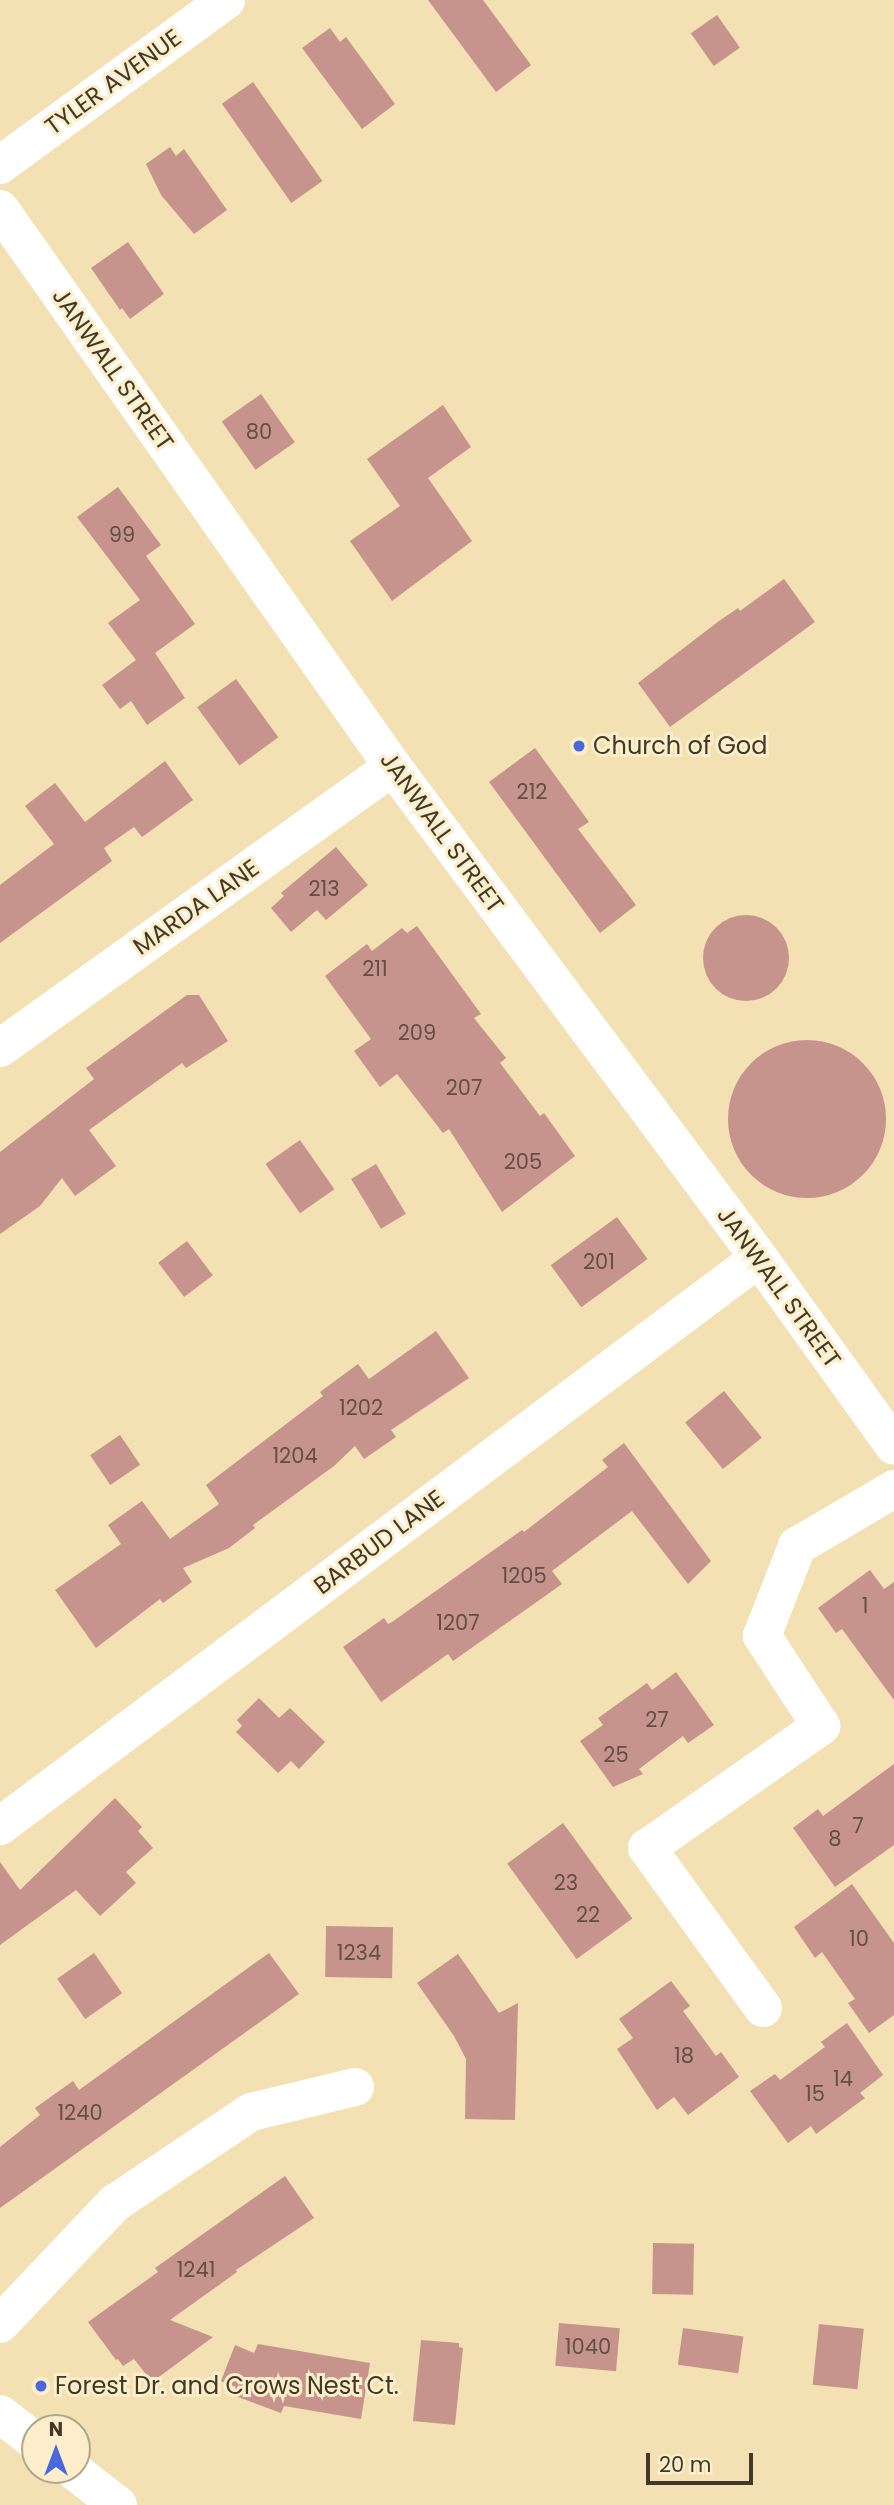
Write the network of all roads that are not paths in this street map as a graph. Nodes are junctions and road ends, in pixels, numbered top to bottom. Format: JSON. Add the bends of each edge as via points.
{"nodes":[{"id":1,"x":226,"y":0,"type":"edge"},
{"id":2,"x":0,"y":164,"type":"edge"},
{"id":3,"x":0,"y":209,"type":"edge"},
{"id":4,"x":393,"y":767,"type":"junction"},
{"id":5,"x":0,"y":1048,"type":"edge"},
{"id":6,"x":759,"y":1258,"type":"junction"},
{"id":7,"x":894,"y":1446,"type":"edge"},
{"id":8,"x":894,"y":1489,"type":"edge"},
{"id":9,"x":0,"y":1826,"type":"edge"},
{"id":10,"x":763,"y":2008,"type":"dead end"},
{"id":11,"x":355,"y":2087,"type":"dead end"},
{"id":12,"x":0,"y":2324,"type":"edge"},
{"id":13,"x":0,"y":2414,"type":"edge"},
{"id":14,"x":21,"y":2430,"type":"edge"},
{"id":15,"x":91,"y":2484,"type":"edge"},
{"id":16,"x":118,"y":2505,"type":"edge"}],
"edges":[{"from":1,"to":2,"type":"street","name":"TYLER AVENUE"},
{"from":3,"to":4,"type":"street","name":"JANWALL STREET"},
{"from":4,"to":5,"type":"street","name":"MARDA LANE"},
{"from":4,"to":6,"type":"street","name":"JANWALL STREET"},
{"from":6,"to":7,"type":"street","name":"JANWALL STREET"},
{"from":6,"to":9,"type":"street","name":"BARBUD LANE"},
{"from":8,"to":10,"type":"street","via":[[796,1546],[762,1636],[821,1726],[647,1848]]},
{"from":11,"to":12,"type":"street","via":[[251,2112],[228,2127],[115,2203]]},
{"from":13,"to":14,"type":"street"},
{"from":15,"to":16,"type":"street"}]}
